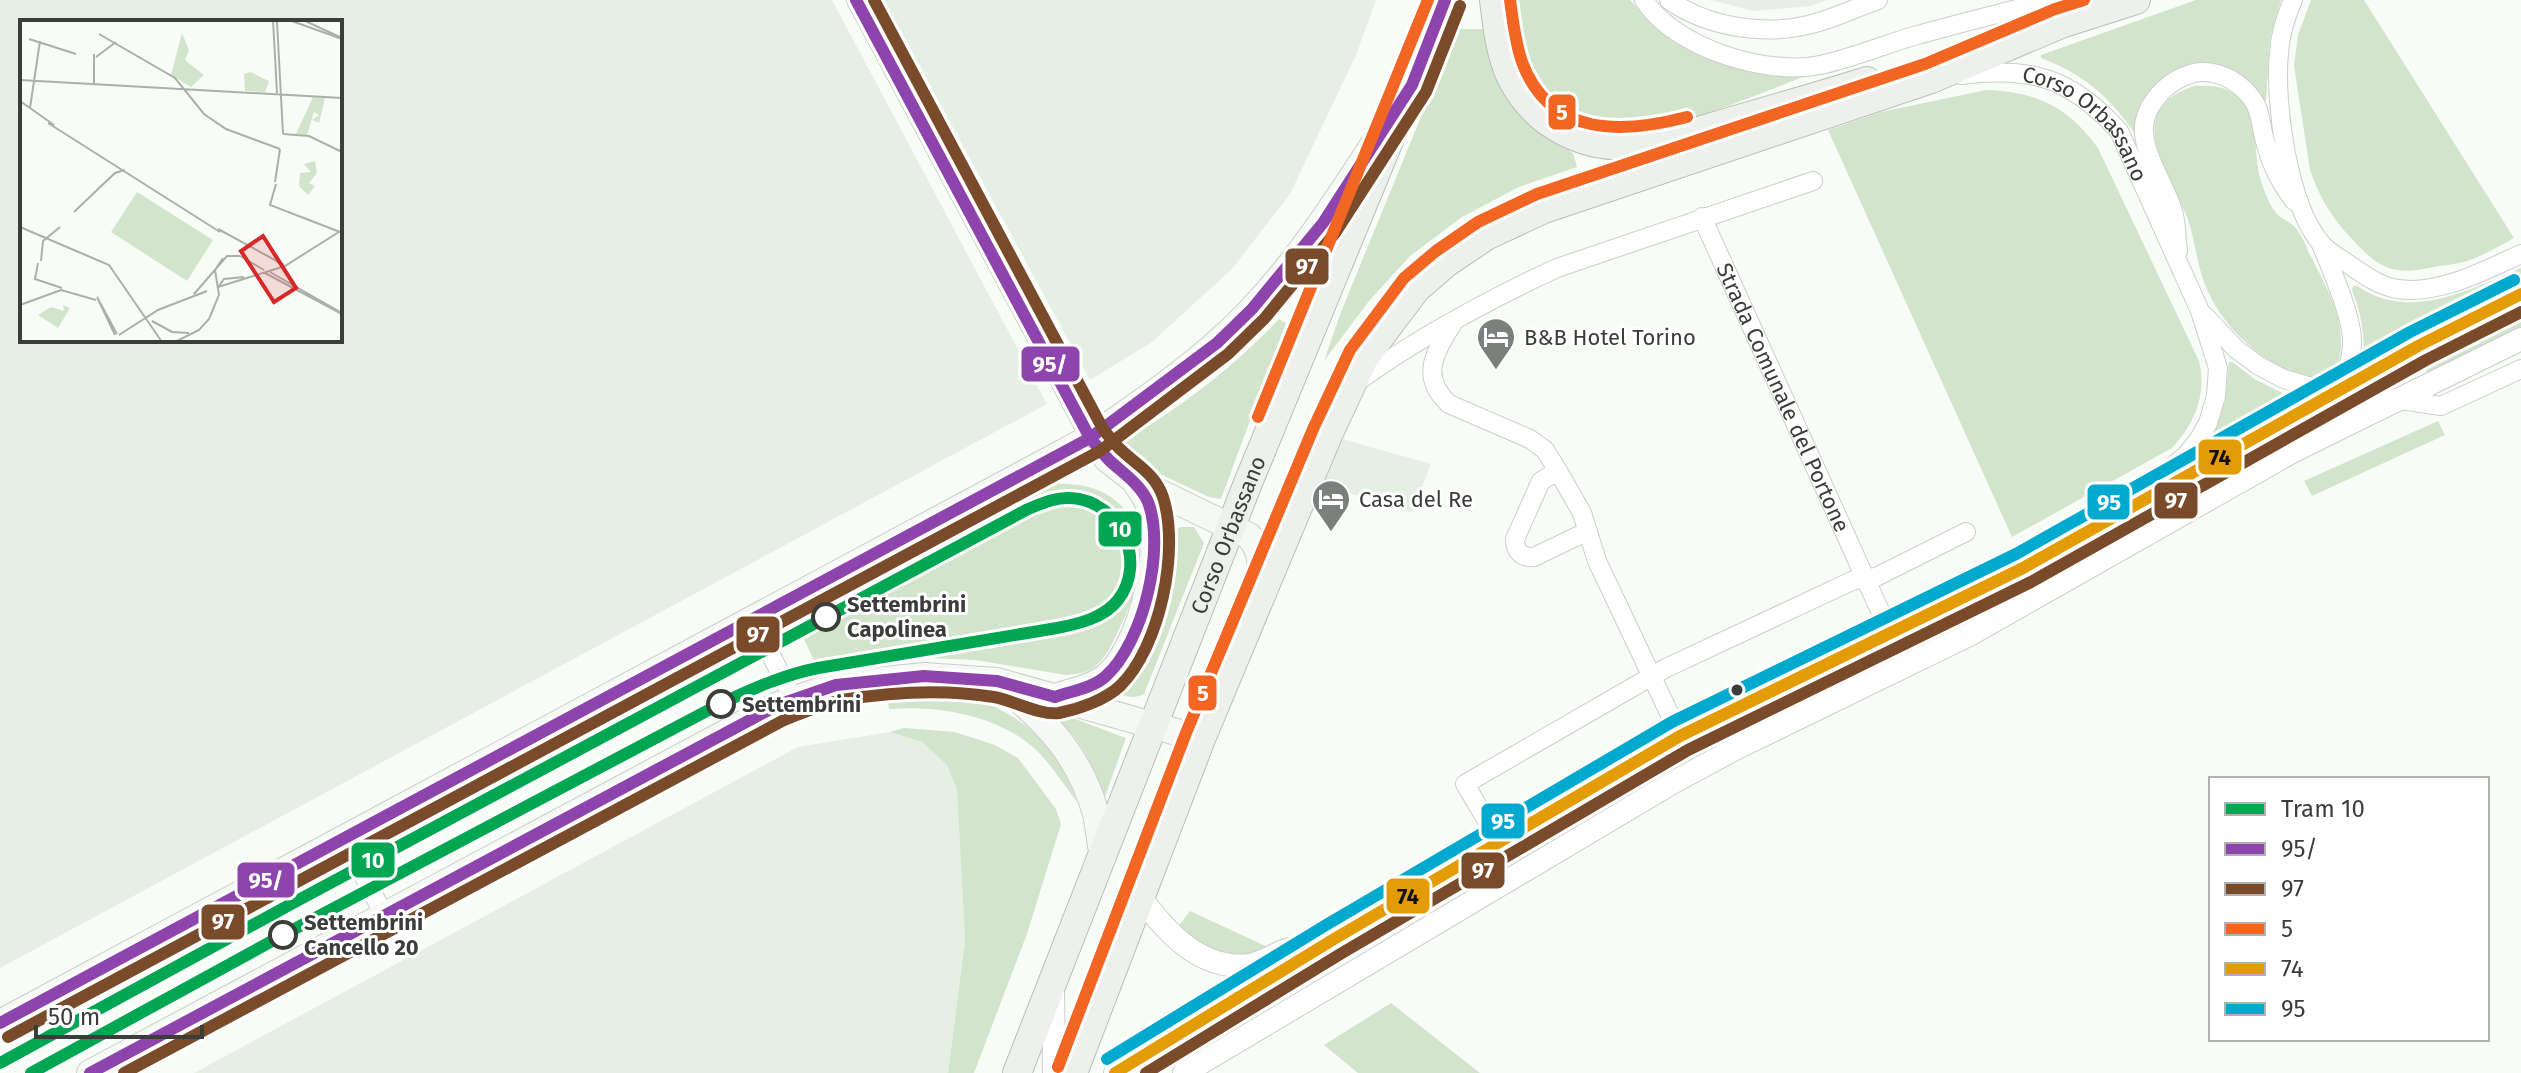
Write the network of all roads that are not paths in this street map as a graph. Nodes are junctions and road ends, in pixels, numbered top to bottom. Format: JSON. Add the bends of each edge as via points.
{"nodes":[{"id":1,"x":856,"y":0,"type":"edge"},
{"id":2,"x":1445,"y":0,"type":"edge"},
{"id":3,"x":1494,"y":0,"type":"edge"},
{"id":4,"x":1644,"y":0,"type":"edge"},
{"id":5,"x":1669,"y":0,"type":"edge"},
{"id":6,"x":1878,"y":0,"type":"edge"},
{"id":7,"x":2136,"y":0,"type":"edge"},
{"id":8,"x":2293,"y":0,"type":"edge"},
{"id":9,"x":2056,"y":12,"type":"edge"},
{"id":10,"x":1931,"y":79,"type":"junction"},
{"id":11,"x":1412,"y":85,"type":"junction"},
{"id":12,"x":1813,"y":181,"type":"dead end"},
{"id":13,"x":2300,"y":209,"type":"junction"},
{"id":14,"x":1702,"y":217,"type":"junction"},
{"id":15,"x":2321,"y":244,"type":"junction"},
{"id":16,"x":2521,"y":254,"type":"edge"},
{"id":17,"x":2179,"y":264,"type":"junction"},
{"id":18,"x":2521,"y":294,"type":"edge"},
{"id":19,"x":2200,"y":311,"type":"junction"},
{"id":20,"x":1453,"y":322,"type":"junction"},
{"id":21,"x":2521,"y":339,"type":"edge"},
{"id":22,"x":2521,"y":369,"type":"edge"},
{"id":23,"x":1350,"y":387,"type":"junction"},
{"id":24,"x":2339,"y":391,"type":"junction"},
{"id":25,"x":2397,"y":401,"type":"junction"},
{"id":26,"x":1090,"y":438,"type":"junction"},
{"id":27,"x":2292,"y":452,"type":"junction"},
{"id":28,"x":1558,"y":471,"type":"junction"},
{"id":29,"x":1134,"y":480,"type":"junction"},
{"id":30,"x":2104,"y":525,"type":"junction"},
{"id":31,"x":1230,"y":527,"type":"junction"},
{"id":32,"x":1588,"y":531,"type":"junction"},
{"id":33,"x":1966,"y":532,"type":"dead end"},
{"id":34,"x":1866,"y":578,"type":"junction"},
{"id":35,"x":1258,"y":602,"type":"junction"},
{"id":36,"x":752,"y":618,"type":"junction"},
{"id":37,"x":1890,"y":633,"type":"junction"},
{"id":38,"x":1651,"y":676,"type":"junction"},
{"id":39,"x":997,"y":681,"type":"junction"},
{"id":40,"x":1055,"y":697,"type":"junction"},
{"id":41,"x":794,"y":700,"type":"junction"},
{"id":42,"x":1154,"y":725,"type":"junction"},
{"id":43,"x":1680,"y":736,"type":"junction"},
{"id":44,"x":1201,"y":739,"type":"junction"},
{"id":45,"x":344,"y":838,"type":"junction"},
{"id":46,"x":1499,"y":841,"type":"junction"},
{"id":47,"x":1103,"y":857,"type":"junction"},
{"id":48,"x":1139,"y":895,"type":"junction"},
{"id":49,"x":384,"y":915,"type":"junction"},
{"id":50,"x":1334,"y":939,"type":"junction"},
{"id":51,"x":1053,"y":979,"type":"junction"},
{"id":52,"x":0,"y":1023,"type":"edge"},
{"id":53,"x":90,"y":1073,"type":"edge"},
{"id":54,"x":1017,"y":1073,"type":"edge"},
{"id":55,"x":1054,"y":1073,"type":"edge"},
{"id":56,"x":1073,"y":1073,"type":"edge"},
{"id":57,"x":1115,"y":1073,"type":"edge"},
{"id":58,"x":1184,"y":1073,"type":"edge"}],
"edges":[{"from":1,"to":26,"type":"street"},
{"from":2,"to":11,"type":"main road","name":"Corso Orbassano"},
{"from":3,"to":9,"type":"main road","via":[[1510,75],[1526,103],[1576,139],[1608,146],[1675,138]]},
{"from":4,"to":9,"type":"street","via":[[1679,32],[1710,50],[1749,63],[1785,67],[1819,65],[1915,36]]},
{"from":5,"to":6,"type":"street","via":[[1716,22],[1784,30]]},
{"from":7,"to":9,"type":"main road","name":"Corso Orbassano"},
{"from":8,"to":13,"type":"street","name":"Corso Orbassano","via":[[2279,53],[2278,90]]},
{"from":9,"to":10,"type":"main road","name":"Corso Orbassano"},
{"from":10,"to":17,"type":"street","name":"Corso Orbassano","via":[[1995,70],[2027,73],[2052,80],[2100,110],[2119,131]]},
{"from":10,"to":23,"type":"main road","name":"Corso Orbassano","via":[[1544,209],[1486,236],[1416,289],[1364,358]]},
{"from":11,"to":26,"type":"main road","via":[[1323,223],[1252,309],[1217,343]]},
{"from":11,"to":31,"type":"main road","name":"Corso Orbassano"},
{"from":12,"to":14,"type":"street"},
{"from":13,"to":15,"type":"street","name":"Corso Orbassano"},
{"from":13,"to":17,"type":"street","name":"Corso Orbassano","via":[[2277,177],[2256,103],[2243,87],[2228,77],[2201,72],[2177,80],[2158,94],[2144,133],[2174,212]]},
{"from":14,"to":20,"type":"street","via":[[1557,268]]},
{"from":14,"to":34,"type":"street","name":"Strada Comunale del Portone"},
{"from":15,"to":16,"type":"street","name":"Corso Orbassano","via":[[2364,274],[2399,289],[2468,278]]},
{"from":15,"to":24,"type":"street","name":"Corso Orbassano","via":[[2353,342]]},
{"from":17,"to":19,"type":"street","name":"Corso Orbassano"},
{"from":18,"to":24,"type":"street"},
{"from":19,"to":24,"type":"street","name":"Corso Orbassano","via":[[2259,366],[2284,379]]},
{"from":19,"to":30,"type":"street","name":"Corso Orbassano","via":[[2218,368],[2208,423],[2187,454]]},
{"from":20,"to":23,"type":"street"},
{"from":20,"to":28,"type":"street","via":[[1433,358],[1432,374],[1441,397],[1530,439],[1545,450]]},
{"from":21,"to":25,"type":"street"},
{"from":22,"to":25,"type":"street","name":"Corso Orbassano","via":[[2441,406]]},
{"from":23,"to":35,"type":"main road","name":"Corso Orbassano"},
{"from":24,"to":25,"type":"street","name":"Corso Orbassano"},
{"from":24,"to":27,"type":"street","name":"Corso Orbassano","via":[[2318,425]]},
{"from":24,"to":30,"type":"street"},
{"from":25,"to":27,"type":"street"},
{"from":26,"to":29,"type":"main road"},
{"from":26,"to":36,"type":"main road"},
{"from":27,"to":58,"type":"street","via":[[2017,610],[1672,783]]},
{"from":28,"to":32,"type":"street"},
{"from":28,"to":32,"type":"street","via":[[1541,481],[1515,546],[1526,558],[1534,557]]},
{"from":29,"to":31,"type":"main road"},
{"from":29,"to":40,"type":"main road","via":[[1152,523],[1148,597],[1128,646],[1109,674],[1096,684]]},
{"from":30,"to":37,"type":"street"},
{"from":31,"to":35,"type":"main road","via":[[1257,545],[1262,560]]},
{"from":31,"to":42,"type":"main road","name":"Corso Orbassano"},
{"from":32,"to":38,"type":"street"},
{"from":33,"to":34,"type":"street"},
{"from":34,"to":37,"type":"street","name":"Strada Comunale del Portone"},
{"from":34,"to":38,"type":"street"},
{"from":35,"to":44,"type":"main road","name":"Corso Orbassano"},
{"from":36,"to":41,"type":"street"},
{"from":36,"to":45,"type":"main road"},
{"from":37,"to":43,"type":"street"},
{"from":38,"to":43,"type":"street"},
{"from":38,"to":46,"type":"street","via":[[1465,784]]},
{"from":39,"to":40,"type":"main road"},
{"from":39,"to":41,"type":"main road","via":[[924,676],[836,685]]},
{"from":39,"to":47,"type":"main road","via":[[1065,747],[1096,814]]},
{"from":40,"to":42,"type":"main road"},
{"from":41,"to":49,"type":"main road"},
{"from":42,"to":44,"type":"main road"},
{"from":42,"to":47,"type":"main road","name":"Corso Orbassano"},
{"from":43,"to":46,"type":"street"},
{"from":44,"to":48,"type":"main road","name":"Corso Orbassano"},
{"from":45,"to":49,"type":"street"},
{"from":45,"to":52,"type":"main road"},
{"from":46,"to":50,"type":"street"},
{"from":47,"to":51,"type":"main road","name":"Corso Orbassano"},
{"from":48,"to":50,"type":"street","via":[[1176,939],[1219,962],[1249,965]]},
{"from":48,"to":56,"type":"main road","name":"Corso Orbassano"},
{"from":49,"to":53,"type":"main road"},
{"from":50,"to":57,"type":"street"},
{"from":51,"to":54,"type":"main road","name":"Corso Orbassano"},
{"from":51,"to":55,"type":"street"}]}
